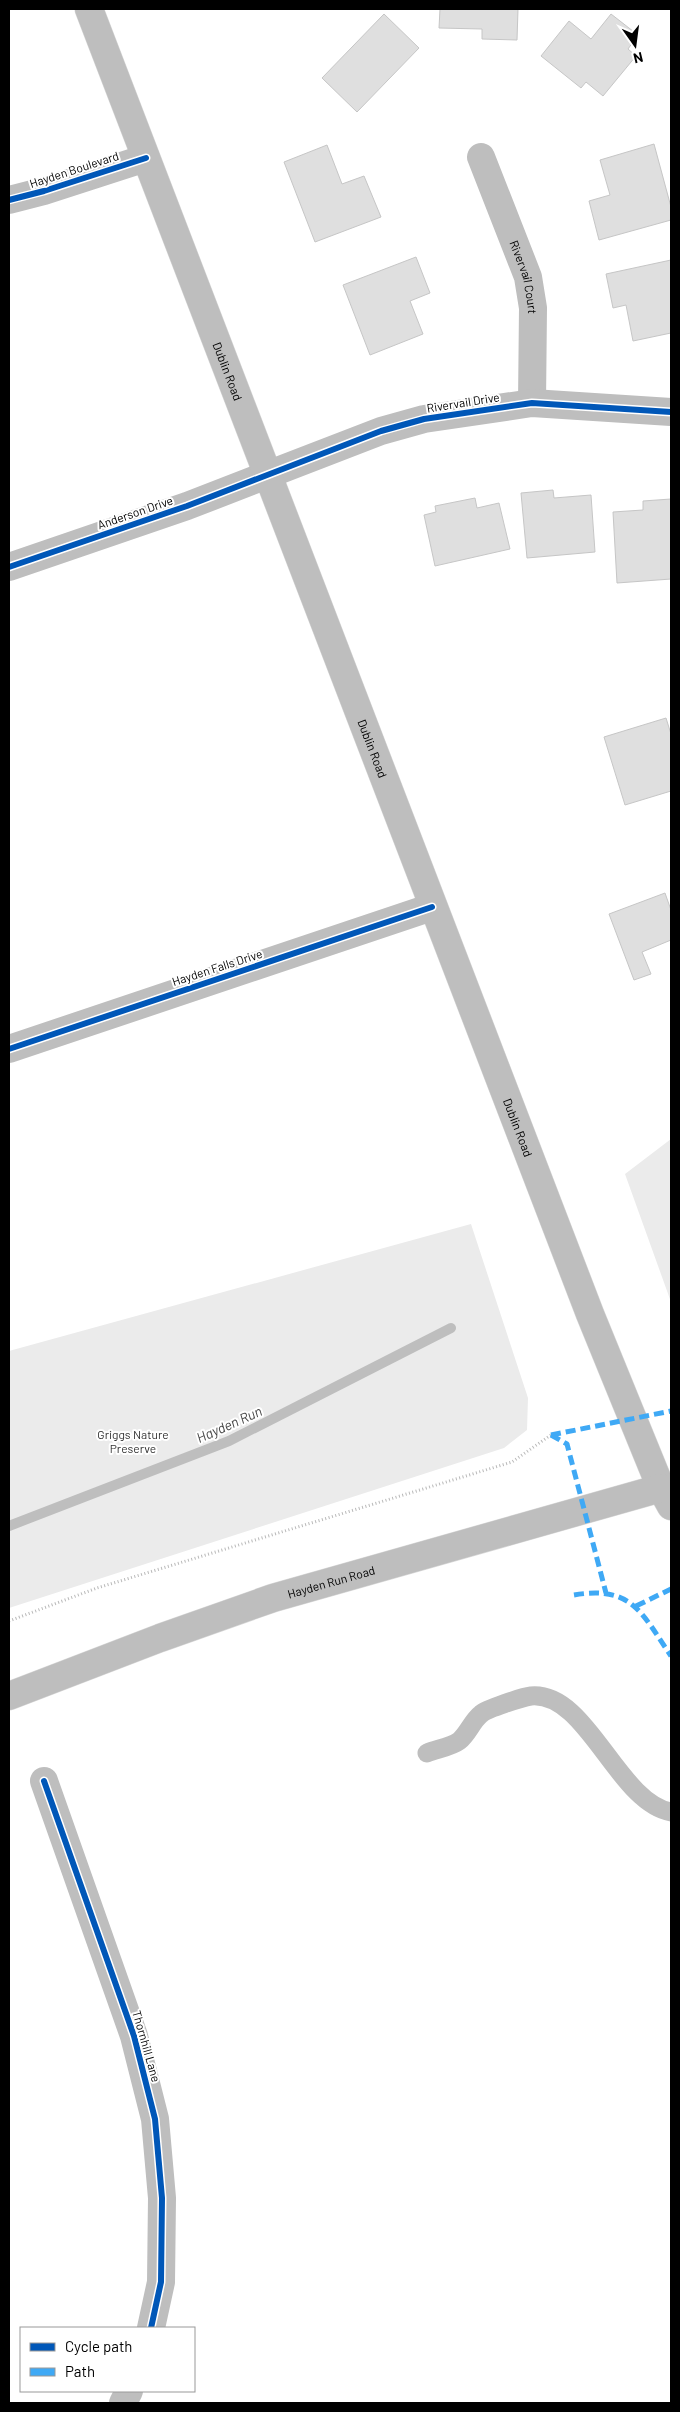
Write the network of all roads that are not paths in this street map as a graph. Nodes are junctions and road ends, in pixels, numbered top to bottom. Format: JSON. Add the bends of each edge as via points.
{"nodes":[{"id":1,"x":88,"y":9,"type":"edge"},
{"id":2,"x":482,"y":157,"type":"dead end"},
{"id":3,"x":146,"y":158,"type":"junction"},
{"id":4,"x":9,"y":200,"type":"edge"},
{"id":5,"x":532,"y":403,"type":"junction"},
{"id":6,"x":671,"y":412,"type":"edge"},
{"id":7,"x":268,"y":475,"type":"junction"},
{"id":8,"x":9,"y":567,"type":"edge"},
{"id":9,"x":432,"y":907,"type":"junction"},
{"id":10,"x":9,"y":1049,"type":"edge"},
{"id":11,"x":666,"y":1497,"type":"edge"},
{"id":12,"x":9,"y":1696,"type":"edge"},
{"id":13,"x":427,"y":1753,"type":"dead end"},
{"id":14,"x":44,"y":1781,"type":"dead end"},
{"id":15,"x":671,"y":1812,"type":"edge"},
{"id":16,"x":151,"y":2327,"type":"edge"}],
"edges":[{"from":1,"to":3,"type":"main road","name":"Dublin Road"},
{"from":2,"to":5,"type":"main road","name":"Rivervail Court","via":[[528,277],[533,315]]},
{"from":3,"to":4,"type":"main road","name":"Hayden Boulevard"},
{"from":3,"to":7,"type":"main road","name":"Dublin Road"},
{"from":5,"to":6,"type":"main road","name":"Rivervail Drive"},
{"from":5,"to":7,"type":"main road","name":"Rivervail Drive","via":[[424,419],[381,431]]},
{"from":7,"to":8,"type":"main road","name":"Anderson Drive"},
{"from":7,"to":9,"type":"main road","name":"Dublin Road"},
{"from":9,"to":10,"type":"main road","name":"Hayden Falls Drive"},
{"from":9,"to":11,"type":"main road","name":"Dublin Road","via":[[481,1026],[590,1314]]},
{"from":11,"to":12,"type":"main road","name":"Hayden Run Road","via":[[273,1598]]},
{"from":13,"to":15,"type":"lane","via":[[459,1741],[482,1712],[532,1696],[556,1700],[574,1714],[643,1798]]},
{"from":14,"to":16,"type":"main road","name":"Thornhill Lane","via":[[134,2036],[155,2119],[162,2198],[161,2282]]}]}
